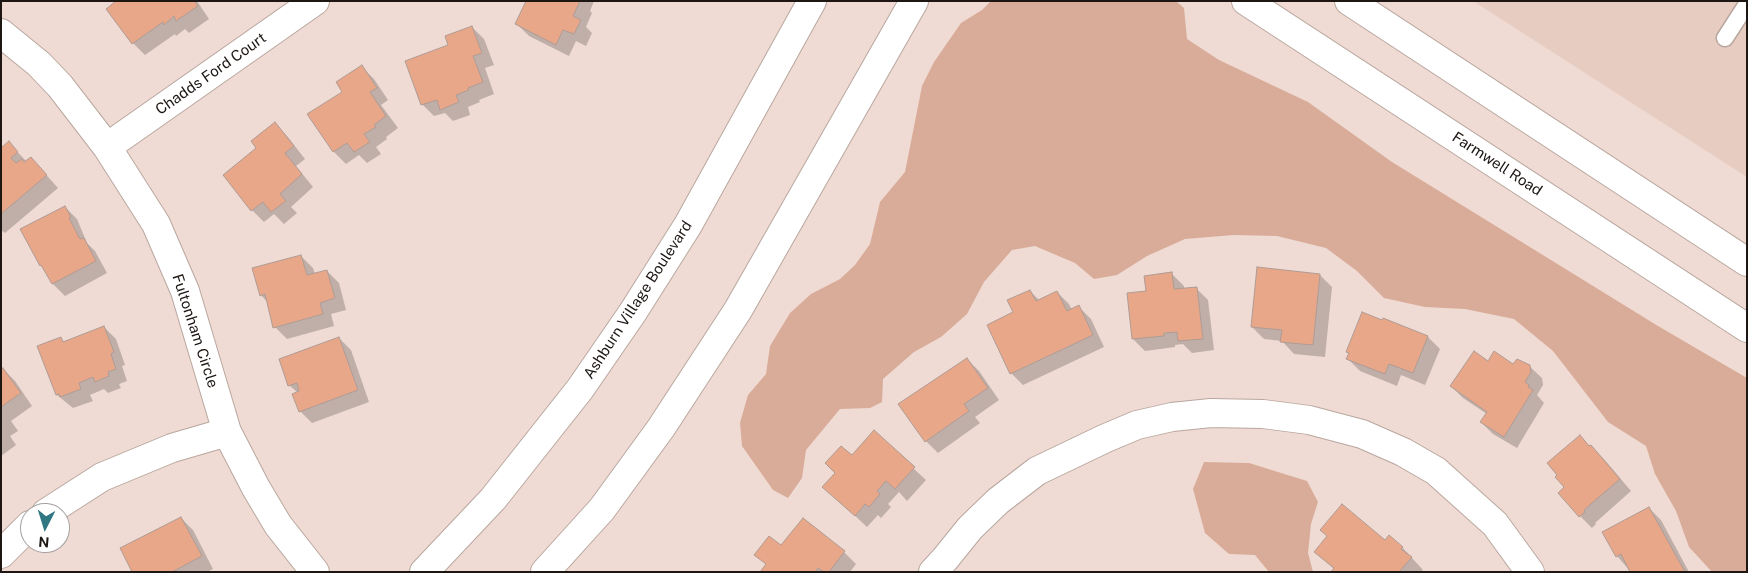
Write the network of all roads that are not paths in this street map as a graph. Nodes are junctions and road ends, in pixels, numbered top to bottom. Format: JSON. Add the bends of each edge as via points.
{"nodes":[{"id":1,"x":315,"y":1,"type":"edge"},
{"id":2,"x":812,"y":1,"type":"edge"},
{"id":3,"x":914,"y":1,"type":"edge"},
{"id":4,"x":1246,"y":1,"type":"edge"},
{"id":5,"x":1349,"y":1,"type":"edge"},
{"id":6,"x":1747,"y":4,"type":"edge"},
{"id":7,"x":1,"y":33,"type":"edge"},
{"id":8,"x":1725,"y":38,"type":"dead end"},
{"id":9,"x":107,"y":147,"type":"junction"},
{"id":10,"x":1747,"y":262,"type":"edge"},
{"id":11,"x":1747,"y":328,"type":"edge"},
{"id":12,"x":227,"y":432,"type":"junction"},
{"id":13,"x":62,"y":503,"type":"edge"},
{"id":14,"x":20,"y":535,"type":"edge"},
{"id":15,"x":1,"y":554,"type":"edge"},
{"id":16,"x":315,"y":572,"type":"edge"},
{"id":17,"x":424,"y":572,"type":"edge"},
{"id":18,"x":545,"y":572,"type":"edge"},
{"id":19,"x":933,"y":572,"type":"edge"},
{"id":20,"x":1530,"y":572,"type":"edge"}],
"edges":[{"from":1,"to":9,"type":"main road","name":"Chadds Ford Court"},
{"from":2,"to":17,"type":"main road","name":"Ashburn Village Boulevard","via":[[688,225],[628,320],[580,389],[493,499]]},
{"from":3,"to":18,"type":"main road","via":[[738,310],[661,428],[607,502]]},
{"from":4,"to":11,"type":"main road","name":"Farmwell Road"},
{"from":5,"to":10,"type":"main road"},
{"from":6,"to":8,"type":"lane"},
{"from":7,"to":9,"type":"main road","name":"Fultonham Circle","via":[[60,86]]},
{"from":9,"to":12,"type":"main road","name":"Fultonham Circle","via":[[156,224],[185,291]]},
{"from":12,"to":13,"type":"main road","via":[[172,448],[102,477]]},
{"from":12,"to":16,"type":"main road","name":"Fultonham Circle","via":[[278,525]]},
{"from":14,"to":15,"type":"main road"},
{"from":19,"to":20,"type":"main road","via":[[970,528],[1037,471],[1137,425],[1211,412],[1309,420],[1362,434],[1403,452],[1436,471],[1495,524]]}]}
